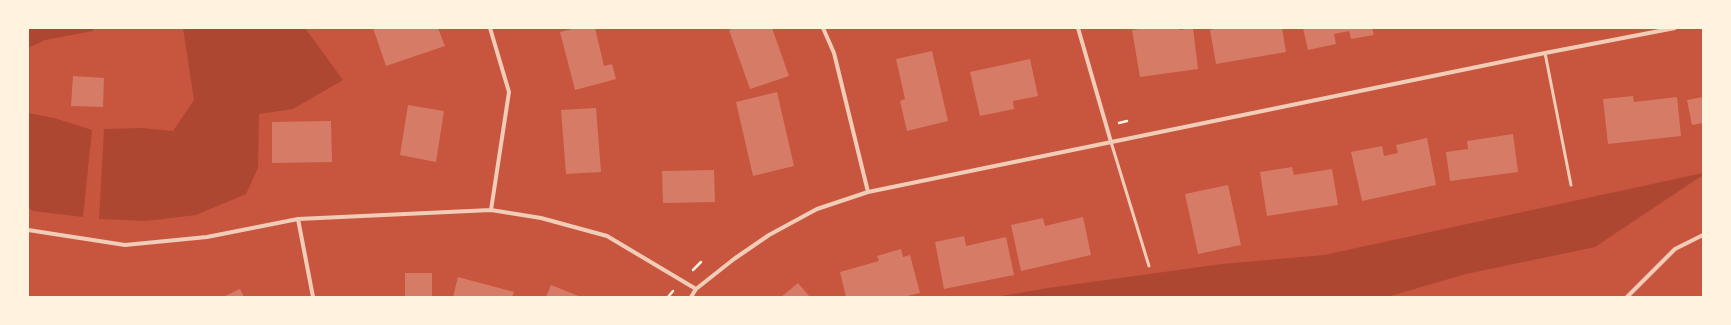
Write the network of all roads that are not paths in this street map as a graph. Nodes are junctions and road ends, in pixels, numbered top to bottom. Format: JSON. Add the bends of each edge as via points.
{"nodes":[{"id":1,"x":490,"y":28,"type":"edge"},
{"id":2,"x":823,"y":28,"type":"edge"},
{"id":3,"x":1078,"y":28,"type":"edge"},
{"id":4,"x":1675,"y":28,"type":"edge"},
{"id":5,"x":1545,"y":53,"type":"junction"},
{"id":6,"x":1111,"y":142,"type":"junction"},
{"id":7,"x":1570,"y":185,"type":"dead end"},
{"id":8,"x":868,"y":192,"type":"junction"},
{"id":9,"x":491,"y":210,"type":"junction"},
{"id":10,"x":298,"y":219,"type":"junction"},
{"id":11,"x":28,"y":230,"type":"edge"},
{"id":12,"x":1703,"y":235,"type":"edge"},
{"id":13,"x":1149,"y":266,"type":"dead end"},
{"id":14,"x":696,"y":289,"type":"junction"},
{"id":15,"x":313,"y":297,"type":"edge"},
{"id":16,"x":691,"y":297,"type":"edge"},
{"id":17,"x":1627,"y":297,"type":"edge"}],
"edges":[{"from":1,"to":9,"type":"street","via":[[508,92]]},
{"from":2,"to":8,"type":"street","via":[[834,53]]},
{"from":3,"to":6,"type":"street"},
{"from":4,"to":5,"type":"street"},
{"from":5,"to":6,"type":"street"},
{"from":5,"to":7,"type":"lane"},
{"from":6,"to":8,"type":"street"},
{"from":6,"to":13,"type":"lane"},
{"from":8,"to":14,"type":"street","via":[[817,208],[769,235]]},
{"from":9,"to":10,"type":"street"},
{"from":9,"to":14,"type":"street","via":[[541,218],[607,236]]},
{"from":10,"to":11,"type":"street","via":[[207,237],[125,245]]},
{"from":10,"to":15,"type":"street"},
{"from":12,"to":17,"type":"street","via":[[1675,250]]},
{"from":14,"to":16,"type":"street"}]}
